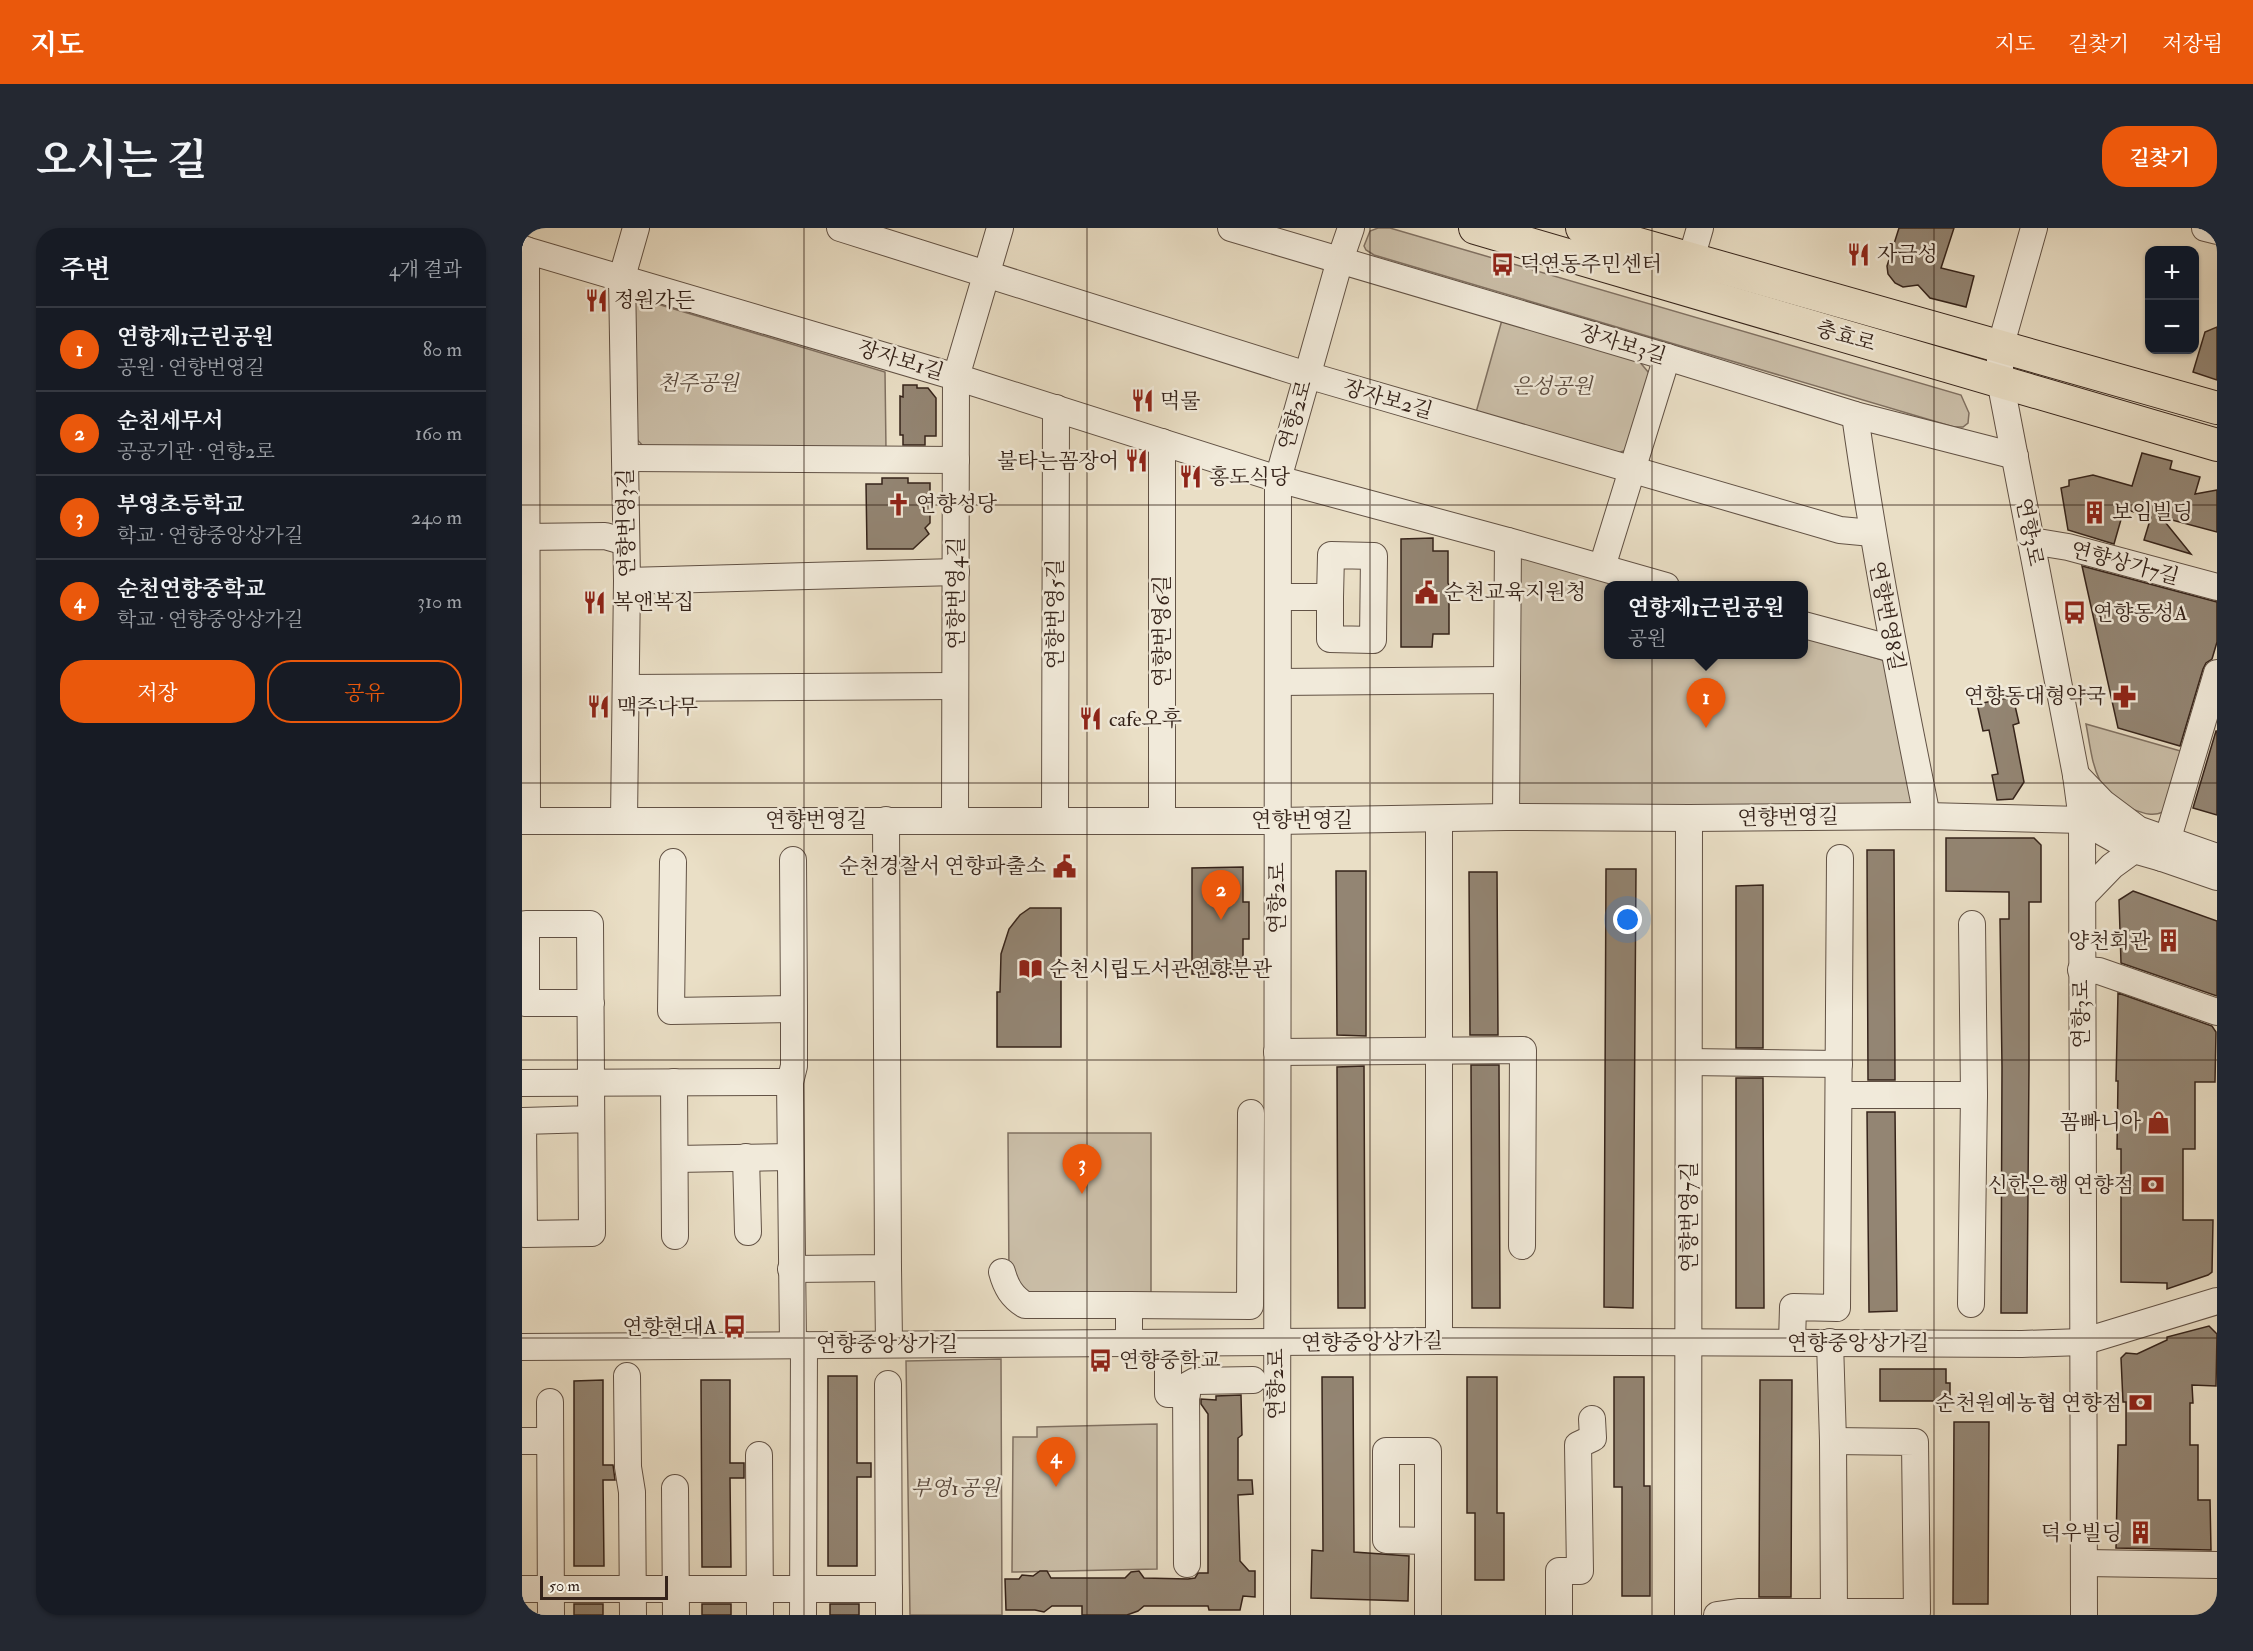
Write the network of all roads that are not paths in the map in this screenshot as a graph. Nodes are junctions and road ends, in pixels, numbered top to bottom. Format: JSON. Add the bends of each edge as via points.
{"nodes":[{"id":1,"x":636,"y":228,"type":"edge"},
{"id":2,"x":840,"y":228,"type":"edge"},
{"id":3,"x":1000,"y":228,"type":"edge"},
{"id":4,"x":1232,"y":228,"type":"edge"},
{"id":5,"x":1351,"y":228,"type":"edge"},
{"id":6,"x":1475,"y":228,"type":"edge"},
{"id":7,"x":1582,"y":228,"type":"edge"},
{"id":8,"x":1700,"y":228,"type":"edge"},
{"id":9,"x":2034,"y":228,"type":"edge"},
{"id":10,"x":2205,"y":228,"type":"edge"},
{"id":11,"x":2217,"y":231,"type":"edge"},
{"id":12,"x":524,"y":249,"type":"edge"},
{"id":13,"x":1691,"y":259,"type":"junction"},
{"id":14,"x":1340,"y":260,"type":"junction"},
{"id":15,"x":987,"y":273,"type":"junction"},
{"id":16,"x":622,"y":277,"type":"junction"},
{"id":17,"x":2000,"y":348,"type":"junction"},
{"id":18,"x":1666,"y":357,"type":"junction"},
{"id":19,"x":1306,"y":375,"type":"junction"},
{"id":20,"x":956,"y":377,"type":"junction"},
{"id":21,"x":2000,"y":380,"type":"junction"},
{"id":22,"x":1056,"y":408,"type":"junction"},
{"id":23,"x":2217,"y":408,"type":"edge"},
{"id":24,"x":1855,"y":416,"type":"junction"},
{"id":25,"x":1162,"y":442,"type":"junction"},
{"id":26,"x":2217,"y":444,"type":"edge"},
{"id":27,"x":2015,"y":456,"type":"junction"},
{"id":28,"x":625,"y":458,"type":"junction"},
{"id":29,"x":956,"y":460,"type":"junction"},
{"id":30,"x":1630,"y":470,"type":"junction"},
{"id":31,"x":1278,"y":479,"type":"junction"},
{"id":32,"x":1872,"y":533,"type":"junction"},
{"id":33,"x":525,"y":537,"type":"edge"},
{"id":34,"x":1508,"y":541,"type":"junction"},
{"id":35,"x":2032,"y":541,"type":"junction"},
{"id":36,"x":626,"y":542,"type":"junction"},
{"id":37,"x":1602,"y":567,"type":"junction"},
{"id":38,"x":956,"y":572,"type":"junction"},
{"id":39,"x":627,"y":580,"type":"junction"},
{"id":40,"x":1652,"y":581,"type":"edge"},
{"id":41,"x":2217,"y":587,"type":"edge"},
{"id":42,"x":1278,"y":597,"type":"junction"},
{"id":43,"x":1330,"y":597,"type":"dead end"},
{"id":44,"x":1808,"y":626,"type":"edge"},
{"id":45,"x":1893,"y":649,"type":"junction"},
{"id":46,"x":2217,"y":673,"type":"edge"},
{"id":47,"x":1507,"y":680,"type":"junction"},
{"id":48,"x":1278,"y":682,"type":"junction"},
{"id":49,"x":955,"y":686,"type":"junction"},
{"id":50,"x":626,"y":688,"type":"junction"},
{"id":51,"x":2209,"y":729,"type":"edge"},
{"id":52,"x":2076,"y":775,"type":"junction"},
{"id":53,"x":1927,"y":816,"type":"junction"},
{"id":54,"x":1506,"y":817,"type":"junction"},
{"id":55,"x":1689,"y":818,"type":"junction"},
{"id":56,"x":1439,"y":819,"type":"junction"},
{"id":57,"x":624,"y":820,"type":"junction"},
{"id":58,"x":886,"y":820,"type":"junction"},
{"id":59,"x":1162,"y":820,"type":"junction"},
{"id":60,"x":2082,"y":820,"type":"junction"},
{"id":61,"x":524,"y":821,"type":"edge"},
{"id":62,"x":955,"y":821,"type":"junction"},
{"id":63,"x":1055,"y":821,"type":"junction"},
{"id":64,"x":1277,"y":821,"type":"junction"},
{"id":65,"x":2135,"y":840,"type":"junction"},
{"id":66,"x":2165,"y":848,"type":"junction"},
{"id":67,"x":2217,"y":856,"type":"edge"},
{"id":68,"x":1840,"y":858,"type":"dead end"},
{"id":69,"x":793,"y":860,"type":"dead end"},
{"id":70,"x":673,"y":862,"type":"dead end"},
{"id":71,"x":2217,"y":877,"type":"edge"},
{"id":72,"x":2082,"y":896,"type":"junction"},
{"id":73,"x":1972,"y":924,"type":"dead end"},
{"id":74,"x":2081,"y":970,"type":"junction"},
{"id":75,"x":591,"y":1004,"type":"dead end"},
{"id":76,"x":794,"y":1009,"type":"junction"},
{"id":77,"x":2217,"y":1012,"type":"edge"},
{"id":78,"x":1440,"y":1051,"type":"junction"},
{"id":79,"x":1277,"y":1052,"type":"junction"},
{"id":80,"x":1689,"y":1062,"type":"junction"},
{"id":81,"x":1839,"y":1064,"type":"junction"},
{"id":82,"x":790,"y":1082,"type":"junction"},
{"id":83,"x":522,"y":1083,"type":"edge"},
{"id":84,"x":591,"y":1083,"type":"junction"},
{"id":85,"x":674,"y":1083,"type":"junction"},
{"id":86,"x":1839,"y":1095,"type":"junction"},
{"id":87,"x":1974,"y":1095,"type":"junction"},
{"id":88,"x":1251,"y":1113,"type":"dead end"},
{"id":89,"x":591,"y":1119,"type":"junction"},
{"id":90,"x":746,"y":1157,"type":"junction"},
{"id":91,"x":790,"y":1157,"type":"junction"},
{"id":92,"x":675,"y":1159,"type":"junction"},
{"id":93,"x":748,"y":1232,"type":"dead end"},
{"id":94,"x":675,"y":1236,"type":"dead end"},
{"id":95,"x":1522,"y":1246,"type":"dead end"},
{"id":96,"x":791,"y":1269,"type":"junction"},
{"id":97,"x":888,"y":1269,"type":"junction"},
{"id":98,"x":1002,"y":1272,"type":"dead end"},
{"id":99,"x":2217,"y":1301,"type":"edge"},
{"id":100,"x":1971,"y":1304,"type":"dead end"},
{"id":101,"x":1129,"y":1305,"type":"junction"},
{"id":102,"x":1439,"y":1341,"type":"junction"},
{"id":103,"x":1689,"y":1342,"type":"junction"},
{"id":104,"x":1792,"y":1342,"type":"junction"},
{"id":105,"x":1830,"y":1342,"type":"junction"},
{"id":106,"x":2082,"y":1342,"type":"junction"},
{"id":107,"x":1130,"y":1343,"type":"junction"},
{"id":108,"x":1168,"y":1343,"type":"junction"},
{"id":109,"x":1276,"y":1343,"type":"junction"},
{"id":110,"x":798,"y":1344,"type":"junction"},
{"id":111,"x":889,"y":1344,"type":"junction"},
{"id":112,"x":522,"y":1347,"type":"edge"},
{"id":113,"x":627,"y":1376,"type":"dead end"},
{"id":114,"x":1253,"y":1380,"type":"dead end"},
{"id":115,"x":888,"y":1383,"type":"dead end"},
{"id":116,"x":1187,"y":1394,"type":"junction"},
{"id":117,"x":550,"y":1401,"type":"dead end"},
{"id":118,"x":1593,"y":1419,"type":"dead end"},
{"id":119,"x":522,"y":1441,"type":"edge"},
{"id":120,"x":550,"y":1441,"type":"junction"},
{"id":121,"x":1833,"y":1441,"type":"junction"},
{"id":122,"x":759,"y":1455,"type":"dead end"},
{"id":123,"x":675,"y":1488,"type":"dead end"},
{"id":124,"x":1428,"y":1540,"type":"dead end"},
{"id":125,"x":2085,"y":1563,"type":"junction"},
{"id":126,"x":1187,"y":1564,"type":"dead end"},
{"id":127,"x":2217,"y":1565,"type":"edge"},
{"id":128,"x":633,"y":1588,"type":"junction"},
{"id":129,"x":676,"y":1588,"type":"junction"},
{"id":130,"x":760,"y":1588,"type":"junction"},
{"id":131,"x":522,"y":1589,"type":"edge"},
{"id":132,"x":551,"y":1589,"type":"junction"},
{"id":133,"x":803,"y":1589,"type":"junction"},
{"id":134,"x":889,"y":1589,"type":"junction"},
{"id":135,"x":1834,"y":1614,"type":"edge"},
{"id":136,"x":551,"y":1615,"type":"edge"},
{"id":137,"x":633,"y":1615,"type":"edge"},
{"id":138,"x":676,"y":1615,"type":"edge"},
{"id":139,"x":760,"y":1615,"type":"edge"},
{"id":140,"x":803,"y":1615,"type":"edge"},
{"id":141,"x":889,"y":1615,"type":"edge"},
{"id":142,"x":1277,"y":1615,"type":"edge"},
{"id":143,"x":1428,"y":1615,"type":"edge"},
{"id":144,"x":1558,"y":1615,"type":"edge"},
{"id":145,"x":1688,"y":1615,"type":"edge"},
{"id":146,"x":1717,"y":1615,"type":"edge"},
{"id":147,"x":2084,"y":1615,"type":"edge"}],
"edges":[{"from":1,"to":16,"type":"street","name":"연향번영3길"},
{"from":2,"to":15,"type":"street","name":"장자보2길"},
{"from":3,"to":15,"type":"street","name":"연향번영4길"},
{"from":4,"to":14,"type":"street","name":"장자보3길"},
{"from":5,"to":14,"type":"street","name":"연향2로"},
{"from":6,"to":21,"type":"main road","name":"충효로"},
{"from":7,"to":13,"type":"main road","name":"충효로"},
{"from":8,"to":13,"type":"street"},
{"from":9,"to":17,"type":"street","name":"연향3로"},
{"from":10,"to":11,"type":"street"},
{"from":12,"to":16,"type":"street","name":"장자보1길"},
{"from":12,"to":33,"type":"street"},
{"from":13,"to":17,"type":"main road","name":"충효로"},
{"from":14,"to":18,"type":"street","name":"장자보3길"},
{"from":14,"to":19,"type":"street","name":"연향2로"},
{"from":15,"to":19,"type":"street","name":"장자보2길"},
{"from":15,"to":20,"type":"street","name":"연향번영4길"},
{"from":16,"to":20,"type":"street","name":"장자보1길"},
{"from":16,"to":28,"type":"street","name":"연향번영3길"},
{"from":17,"to":21,"type":"street","name":"연향3로"},
{"from":17,"to":23,"type":"main road","name":"충효로"},
{"from":18,"to":24,"type":"street","name":"장자보3길"},
{"from":18,"to":30,"type":"street"},
{"from":19,"to":30,"type":"street","name":"장자보2길"},
{"from":19,"to":31,"type":"street","name":"연향2로"},
{"from":20,"to":22,"type":"street","name":"장자보1길"},
{"from":20,"to":29,"type":"street","name":"연향번영4길"},
{"from":21,"to":26,"type":"main road","name":"충효로"},
{"from":21,"to":27,"type":"street","name":"연향3로"},
{"from":22,"to":25,"type":"street","name":"장자보1길"},
{"from":22,"to":63,"type":"street","name":"연향번영5길"},
{"from":24,"to":27,"type":"street","name":"장자보3길"},
{"from":24,"to":32,"type":"street","name":"연향번영8길"},
{"from":25,"to":31,"type":"street","name":"장자보1길"},
{"from":25,"to":59,"type":"street","name":"연향번영6길"},
{"from":27,"to":35,"type":"street","name":"연향3로"},
{"from":28,"to":29,"type":"street"},
{"from":28,"to":36,"type":"street","name":"연향번영3길"},
{"from":29,"to":38,"type":"street","name":"연향번영4길"},
{"from":30,"to":32,"type":"street","name":"장자보2길","via":[[1840,530]]},
{"from":30,"to":37,"type":"street"},
{"from":31,"to":34,"type":"street","name":"장자보1길"},
{"from":31,"to":42,"type":"street","name":"연향2로"},
{"from":32,"to":45,"type":"street","name":"연향번영8길"},
{"from":33,"to":36,"type":"street","via":[[605,536]]},
{"from":33,"to":61,"type":"street"},
{"from":34,"to":37,"type":"street"},
{"from":34,"to":47,"type":"street"},
{"from":35,"to":41,"type":"street","name":"연향상가7길"},
{"from":35,"to":52,"type":"street","name":"연향3로"},
{"from":36,"to":39,"type":"street","name":"연향번영3길"},
{"from":37,"to":40,"type":"street"},
{"from":38,"to":39,"type":"street"},
{"from":38,"to":49,"type":"street","name":"연향번영4길"},
{"from":39,"to":50,"type":"street","name":"연향번영3길"},
{"from":42,"to":43,"type":"street"},
{"from":42,"to":48,"type":"street","name":"연향2로"},
{"from":44,"to":45,"type":"street"},
{"from":45,"to":53,"type":"street","name":"연향번영8길"},
{"from":46,"to":51,"type":"street"},
{"from":47,"to":48,"type":"street"},
{"from":47,"to":54,"type":"street"},
{"from":48,"to":64,"type":"street","name":"연향2로"},
{"from":49,"to":50,"type":"street"},
{"from":49,"to":62,"type":"street","name":"연향번영4길"},
{"from":50,"to":57,"type":"street","name":"연향번영3길"},
{"from":51,"to":66,"type":"street"},
{"from":52,"to":60,"type":"street","name":"연향3로"},
{"from":52,"to":65,"type":"street"},
{"from":53,"to":55,"type":"street","name":"연향번영길"},
{"from":53,"to":60,"type":"street","name":"연향번영길"},
{"from":54,"to":55,"type":"street","name":"연향번영길"},
{"from":54,"to":56,"type":"street","name":"연향번영길"},
{"from":55,"to":80,"type":"street","name":"연향번영7길"},
{"from":56,"to":64,"type":"street","name":"연향번영길"},
{"from":56,"to":78,"type":"street"},
{"from":57,"to":58,"type":"street","name":"연향번영길"},
{"from":57,"to":61,"type":"street","name":"연향번영길"},
{"from":58,"to":62,"type":"street","name":"연향번영길"},
{"from":58,"to":97,"type":"street"},
{"from":59,"to":63,"type":"street","name":"연향번영길"},
{"from":59,"to":64,"type":"street","name":"연향번영길"},
{"from":60,"to":65,"type":"street","name":"연향번영길"},
{"from":60,"to":72,"type":"street","name":"연향3로"},
{"from":62,"to":63,"type":"street","name":"연향번영길"},
{"from":64,"to":79,"type":"street","name":"연향2로"},
{"from":65,"to":66,"type":"street","name":"연향번영길"},
{"from":65,"to":72,"type":"street"},
{"from":66,"to":67,"type":"street","name":"연향번영길"},
{"from":66,"to":71,"type":"street","name":"연향번영길"},
{"from":68,"to":81,"type":"street"},
{"from":69,"to":76,"type":"street"},
{"from":70,"to":76,"type":"street","via":[[671,1011]]},
{"from":72,"to":74,"type":"street","name":"연향3로"},
{"from":73,"to":87,"type":"street"},
{"from":74,"to":77,"type":"street","via":[[2099,971]]},
{"from":74,"to":106,"type":"street","name":"연향3로"},
{"from":75,"to":84,"type":"street"},
{"from":76,"to":82,"type":"street","via":[[794,1066]]},
{"from":78,"to":79,"type":"street"},
{"from":78,"to":95,"type":"street","via":[[1523,1050]]},
{"from":78,"to":102,"type":"street"},
{"from":79,"to":109,"type":"street","name":"연향2로"},
{"from":80,"to":81,"type":"street"},
{"from":80,"to":103,"type":"street","name":"연향번영7길"},
{"from":81,"to":86,"type":"street"},
{"from":82,"to":85,"type":"street"},
{"from":82,"to":91,"type":"street"},
{"from":83,"to":84,"type":"street"},
{"from":84,"to":85,"type":"street"},
{"from":84,"to":89,"type":"street"},
{"from":85,"to":92,"type":"street"},
{"from":86,"to":87,"type":"street"},
{"from":86,"to":104,"type":"street","via":[[1838,1308],[1793,1307]]},
{"from":87,"to":100,"type":"street"},
{"from":88,"to":101,"type":"street","via":[[1250,1306]]},
{"from":89,"to":89,"type":"street","via":[[592,1233],[524,1234],[523,1121]]},
{"from":90,"to":91,"type":"street"},
{"from":90,"to":92,"type":"street"},
{"from":90,"to":93,"type":"street"},
{"from":91,"to":96,"type":"street"},
{"from":92,"to":94,"type":"street"},
{"from":96,"to":97,"type":"street"},
{"from":96,"to":110,"type":"street"},
{"from":97,"to":111,"type":"street"},
{"from":98,"to":101,"type":"street","via":[[1006,1286],[1025,1305]]},
{"from":99,"to":106,"type":"street","name":"연향중앙상가길"},
{"from":101,"to":107,"type":"street"},
{"from":102,"to":103,"type":"street","name":"연향중앙상가길"},
{"from":102,"to":109,"type":"street","name":"연향중앙상가길"},
{"from":103,"to":104,"type":"street","name":"연향중앙상가길"},
{"from":103,"to":145,"type":"street","name":"연향번영7길"},
{"from":104,"to":105,"type":"street","name":"연향중앙상가길"},
{"from":105,"to":106,"type":"street","name":"연향중앙상가길"},
{"from":105,"to":121,"type":"street"},
{"from":106,"to":125,"type":"street","name":"연향3로"},
{"from":107,"to":108,"type":"street","name":"연향중앙상가길"},
{"from":107,"to":111,"type":"street","name":"연향중앙상가길"},
{"from":108,"to":109,"type":"street","name":"연향중앙상가길"},
{"from":108,"to":116,"type":"street","via":[[1168,1394]]},
{"from":109,"to":142,"type":"street","name":"연향2로"},
{"from":110,"to":111,"type":"street","name":"연향중앙상가길"},
{"from":110,"to":112,"type":"street","name":"연향중앙상가길"},
{"from":110,"to":133,"type":"street"},
{"from":113,"to":128,"type":"street"},
{"from":114,"to":116,"type":"street","via":[[1195,1381],[1186,1386]]},
{"from":115,"to":134,"type":"street"},
{"from":116,"to":126,"type":"street"},
{"from":117,"to":120,"type":"street"},
{"from":118,"to":144,"type":"street","via":[[1593,1438],[1578,1445],[1580,1571],[1558,1571]]},
{"from":119,"to":120,"type":"street"},
{"from":120,"to":132,"type":"street"},
{"from":121,"to":135,"type":"street"},
{"from":121,"to":135,"type":"street","via":[[1915,1442],[1917,1612]]},
{"from":122,"to":130,"type":"street"},
{"from":123,"to":129,"type":"street"},
{"from":124,"to":143,"type":"street"},
{"from":125,"to":127,"type":"street"},
{"from":125,"to":147,"type":"street","name":"연향3로"},
{"from":128,"to":129,"type":"street"},
{"from":128,"to":132,"type":"street"},
{"from":128,"to":137,"type":"street"},
{"from":129,"to":130,"type":"street"},
{"from":129,"to":138,"type":"street"},
{"from":130,"to":133,"type":"street"},
{"from":130,"to":139,"type":"street"},
{"from":131,"to":132,"type":"street"},
{"from":132,"to":136,"type":"street"},
{"from":133,"to":134,"type":"street"},
{"from":133,"to":140,"type":"street"},
{"from":134,"to":141,"type":"street"},
{"from":135,"to":146,"type":"street"}]}
